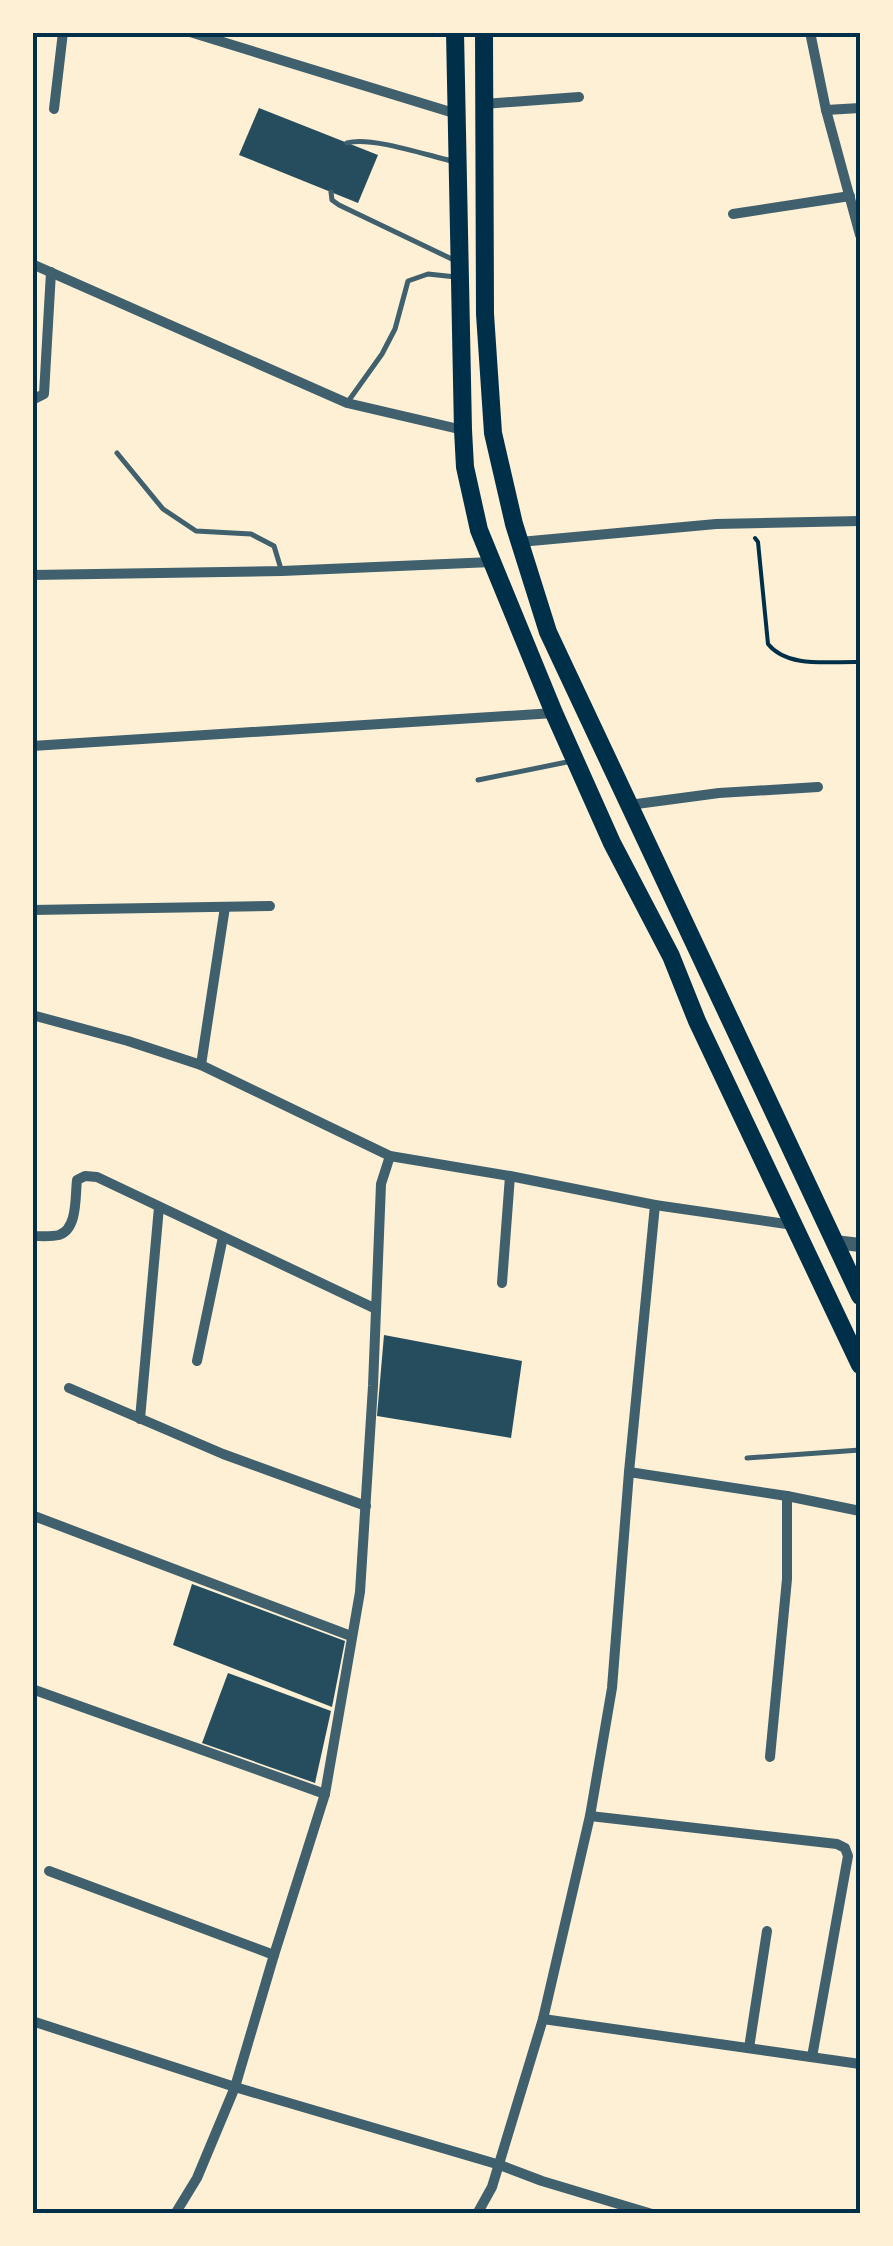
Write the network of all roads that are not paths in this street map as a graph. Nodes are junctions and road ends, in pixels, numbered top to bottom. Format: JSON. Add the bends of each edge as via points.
{"nodes":[{"id":1,"x":63,"y":32,"type":"edge"},
{"id":2,"x":190,"y":32,"type":"edge"},
{"id":3,"x":455,"y":32,"type":"edge"},
{"id":4,"x":484,"y":32,"type":"edge"},
{"id":5,"x":810,"y":32,"type":"edge"},
{"id":6,"x":579,"y":97,"type":"dead end"},
{"id":7,"x":484,"y":104,"type":"junction"},
{"id":8,"x":860,"y":108,"type":"edge"},
{"id":9,"x":54,"y":109,"type":"dead end"},
{"id":10,"x":826,"y":110,"type":"junction"},
{"id":11,"x":457,"y":114,"type":"junction"},
{"id":12,"x":348,"y":144,"type":"dead end"},
{"id":13,"x":458,"y":162,"type":"junction"},
{"id":14,"x":331,"y":192,"type":"dead end"},
{"id":15,"x":850,"y":196,"type":"junction"},
{"id":16,"x":733,"y":214,"type":"dead end"},
{"id":17,"x":860,"y":232,"type":"edge"},
{"id":18,"x":32,"y":264,"type":"edge"},
{"id":19,"x":459,"y":270,"type":"junction"},
{"id":20,"x":51,"y":272,"type":"junction"},
{"id":21,"x":32,"y":400,"type":"edge"},
{"id":22,"x":347,"y":403,"type":"junction"},
{"id":23,"x":463,"y":430,"type":"junction"},
{"id":24,"x":117,"y":454,"type":"dead end"},
{"id":25,"x":860,"y":520,"type":"edge"},
{"id":26,"x":520,"y":542,"type":"junction"},
{"id":27,"x":492,"y":562,"type":"junction"},
{"id":28,"x":282,"y":571,"type":"junction"},
{"id":29,"x":32,"y":575,"type":"edge"},
{"id":30,"x":554,"y":713,"type":"junction"},
{"id":31,"x":32,"y":746,"type":"edge"},
{"id":32,"x":575,"y":761,"type":"junction"},
{"id":33,"x":478,"y":780,"type":"dead end"},
{"id":34,"x":818,"y":787,"type":"dead end"},
{"id":35,"x":628,"y":805,"type":"junction"},
{"id":36,"x":640,"y":831,"type":"junction"},
{"id":37,"x":612,"y":843,"type":"junction"},
{"id":38,"x":270,"y":906,"type":"dead end"},
{"id":39,"x":225,"y":908,"type":"junction"},
{"id":40,"x":32,"y":910,"type":"edge"},
{"id":41,"x":32,"y":1015,"type":"edge"},
{"id":42,"x":201,"y":1065,"type":"junction"},
{"id":43,"x":390,"y":1156,"type":"junction"},
{"id":44,"x":510,"y":1176,"type":"junction"},
{"id":45,"x":655,"y":1206,"type":"junction"},
{"id":46,"x":159,"y":1207,"type":"junction"},
{"id":47,"x":793,"y":1225,"type":"junction"},
{"id":48,"x":32,"y":1236,"type":"edge"},
{"id":49,"x":223,"y":1237,"type":"junction"},
{"id":50,"x":835,"y":1242,"type":"junction"},
{"id":51,"x":860,"y":1246,"type":"edge"},
{"id":52,"x":502,"y":1283,"type":"dead end"},
{"id":53,"x":860,"y":1296,"type":"edge"},
{"id":54,"x":376,"y":1309,"type":"junction"},
{"id":55,"x":196,"y":1361,"type":"dead end"},
{"id":56,"x":860,"y":1365,"type":"edge"},
{"id":57,"x":69,"y":1388,"type":"dead end"},
{"id":58,"x":140,"y":1418,"type":"junction"},
{"id":59,"x":860,"y":1450,"type":"edge"},
{"id":60,"x":746,"y":1458,"type":"dead end"},
{"id":61,"x":629,"y":1472,"type":"junction"},
{"id":62,"x":788,"y":1496,"type":"junction"},
{"id":63,"x":366,"y":1506,"type":"junction"},
{"id":64,"x":860,"y":1511,"type":"edge"},
{"id":65,"x":34,"y":1516,"type":"edge"},
{"id":66,"x":351,"y":1636,"type":"junction"},
{"id":67,"x":32,"y":1689,"type":"edge"},
{"id":68,"x":770,"y":1757,"type":"dead end"},
{"id":69,"x":325,"y":1794,"type":"junction"},
{"id":70,"x":590,"y":1816,"type":"junction"},
{"id":71,"x":49,"y":1871,"type":"dead end"},
{"id":72,"x":767,"y":1931,"type":"dead end"},
{"id":73,"x":274,"y":1955,"type":"junction"},
{"id":74,"x":543,"y":2019,"type":"junction"},
{"id":75,"x":32,"y":2021,"type":"edge"},
{"id":76,"x":749,"y":2048,"type":"junction"},
{"id":77,"x":812,"y":2057,"type":"junction"},
{"id":78,"x":860,"y":2064,"type":"edge"},
{"id":79,"x":235,"y":2087,"type":"junction"},
{"id":80,"x":500,"y":2165,"type":"junction"},
{"id":81,"x":176,"y":2214,"type":"edge"},
{"id":82,"x":477,"y":2214,"type":"edge"},
{"id":83,"x":652,"y":2214,"type":"edge"}],
"edges":[{"from":1,"to":9,"type":"street"},
{"from":2,"to":11,"type":"street"},
{"from":3,"to":11,"type":"main road"},
{"from":4,"to":7,"type":"main road"},
{"from":5,"to":10,"type":"street"},
{"from":6,"to":7,"type":"street"},
{"from":7,"to":26,"type":"main road","via":[[493,433]]},
{"from":8,"to":10,"type":"street"},
{"from":10,"to":15,"type":"street"},
{"from":11,"to":13,"type":"main road"},
{"from":12,"to":13,"type":"lane","via":[[376,143]]},
{"from":13,"to":19,"type":"main road"},
{"from":14,"to":19,"type":"lane","via":[[339,206]]},
{"from":15,"to":16,"type":"street"},
{"from":15,"to":17,"type":"street"},
{"from":18,"to":20,"type":"street"},
{"from":19,"to":22,"type":"lane","via":[[408,281],[395,329]]},
{"from":19,"to":23,"type":"main road"},
{"from":20,"to":21,"type":"street","via":[[44,394]]},
{"from":20,"to":22,"type":"street"},
{"from":22,"to":23,"type":"street"},
{"from":23,"to":27,"type":"main road","via":[[478,530]]},
{"from":24,"to":28,"type":"lane","via":[[162,509],[196,531],[251,534],[274,546]]},
{"from":25,"to":26,"type":"street","via":[[716,524]]},
{"from":26,"to":35,"type":"main road","via":[[548,632]]},
{"from":27,"to":28,"type":"street"},
{"from":27,"to":30,"type":"main road"},
{"from":28,"to":29,"type":"street"},
{"from":30,"to":31,"type":"street"},
{"from":30,"to":32,"type":"main road"},
{"from":32,"to":33,"type":"lane"},
{"from":32,"to":37,"type":"main road"},
{"from":34,"to":35,"type":"street"},
{"from":35,"to":36,"type":"main road"},
{"from":36,"to":37,"type":"main road"},
{"from":36,"to":50,"type":"main road"},
{"from":37,"to":47,"type":"main road"},
{"from":38,"to":39,"type":"street"},
{"from":39,"to":40,"type":"street"},
{"from":39,"to":42,"type":"street"},
{"from":41,"to":42,"type":"street"},
{"from":42,"to":43,"type":"street"},
{"from":43,"to":44,"type":"street"},
{"from":43,"to":54,"type":"street","via":[[381,1184]]},
{"from":44,"to":45,"type":"street"},
{"from":44,"to":52,"type":"street"},
{"from":45,"to":47,"type":"street"},
{"from":45,"to":61,"type":"street"},
{"from":46,"to":48,"type":"street","via":[[85,1176],[77,1180],[68,1231]]},
{"from":46,"to":49,"type":"street"},
{"from":46,"to":58,"type":"street"},
{"from":47,"to":56,"type":"main road"},
{"from":49,"to":54,"type":"street"},
{"from":49,"to":55,"type":"street"},
{"from":50,"to":51,"type":"street"},
{"from":50,"to":53,"type":"main road"},
{"from":54,"to":63,"type":"street"},
{"from":57,"to":58,"type":"street"},
{"from":58,"to":63,"type":"street"},
{"from":59,"to":60,"type":"lane"},
{"from":61,"to":62,"type":"street"},
{"from":61,"to":70,"type":"street","via":[[612,1688]]},
{"from":62,"to":64,"type":"street"},
{"from":62,"to":68,"type":"street"},
{"from":63,"to":66,"type":"street"},
{"from":65,"to":66,"type":"street"},
{"from":66,"to":69,"type":"street"},
{"from":67,"to":69,"type":"street"},
{"from":69,"to":73,"type":"street"},
{"from":70,"to":74,"type":"street"},
{"from":70,"to":77,"type":"street","via":[[845,1848]]},
{"from":71,"to":73,"type":"street"},
{"from":72,"to":76,"type":"street"},
{"from":73,"to":79,"type":"street"},
{"from":74,"to":76,"type":"street"},
{"from":74,"to":80,"type":"street"},
{"from":75,"to":79,"type":"street"},
{"from":76,"to":77,"type":"street"},
{"from":77,"to":78,"type":"street"},
{"from":79,"to":80,"type":"street"},
{"from":79,"to":81,"type":"street"},
{"from":80,"to":82,"type":"street"},
{"from":80,"to":83,"type":"street"}]}
